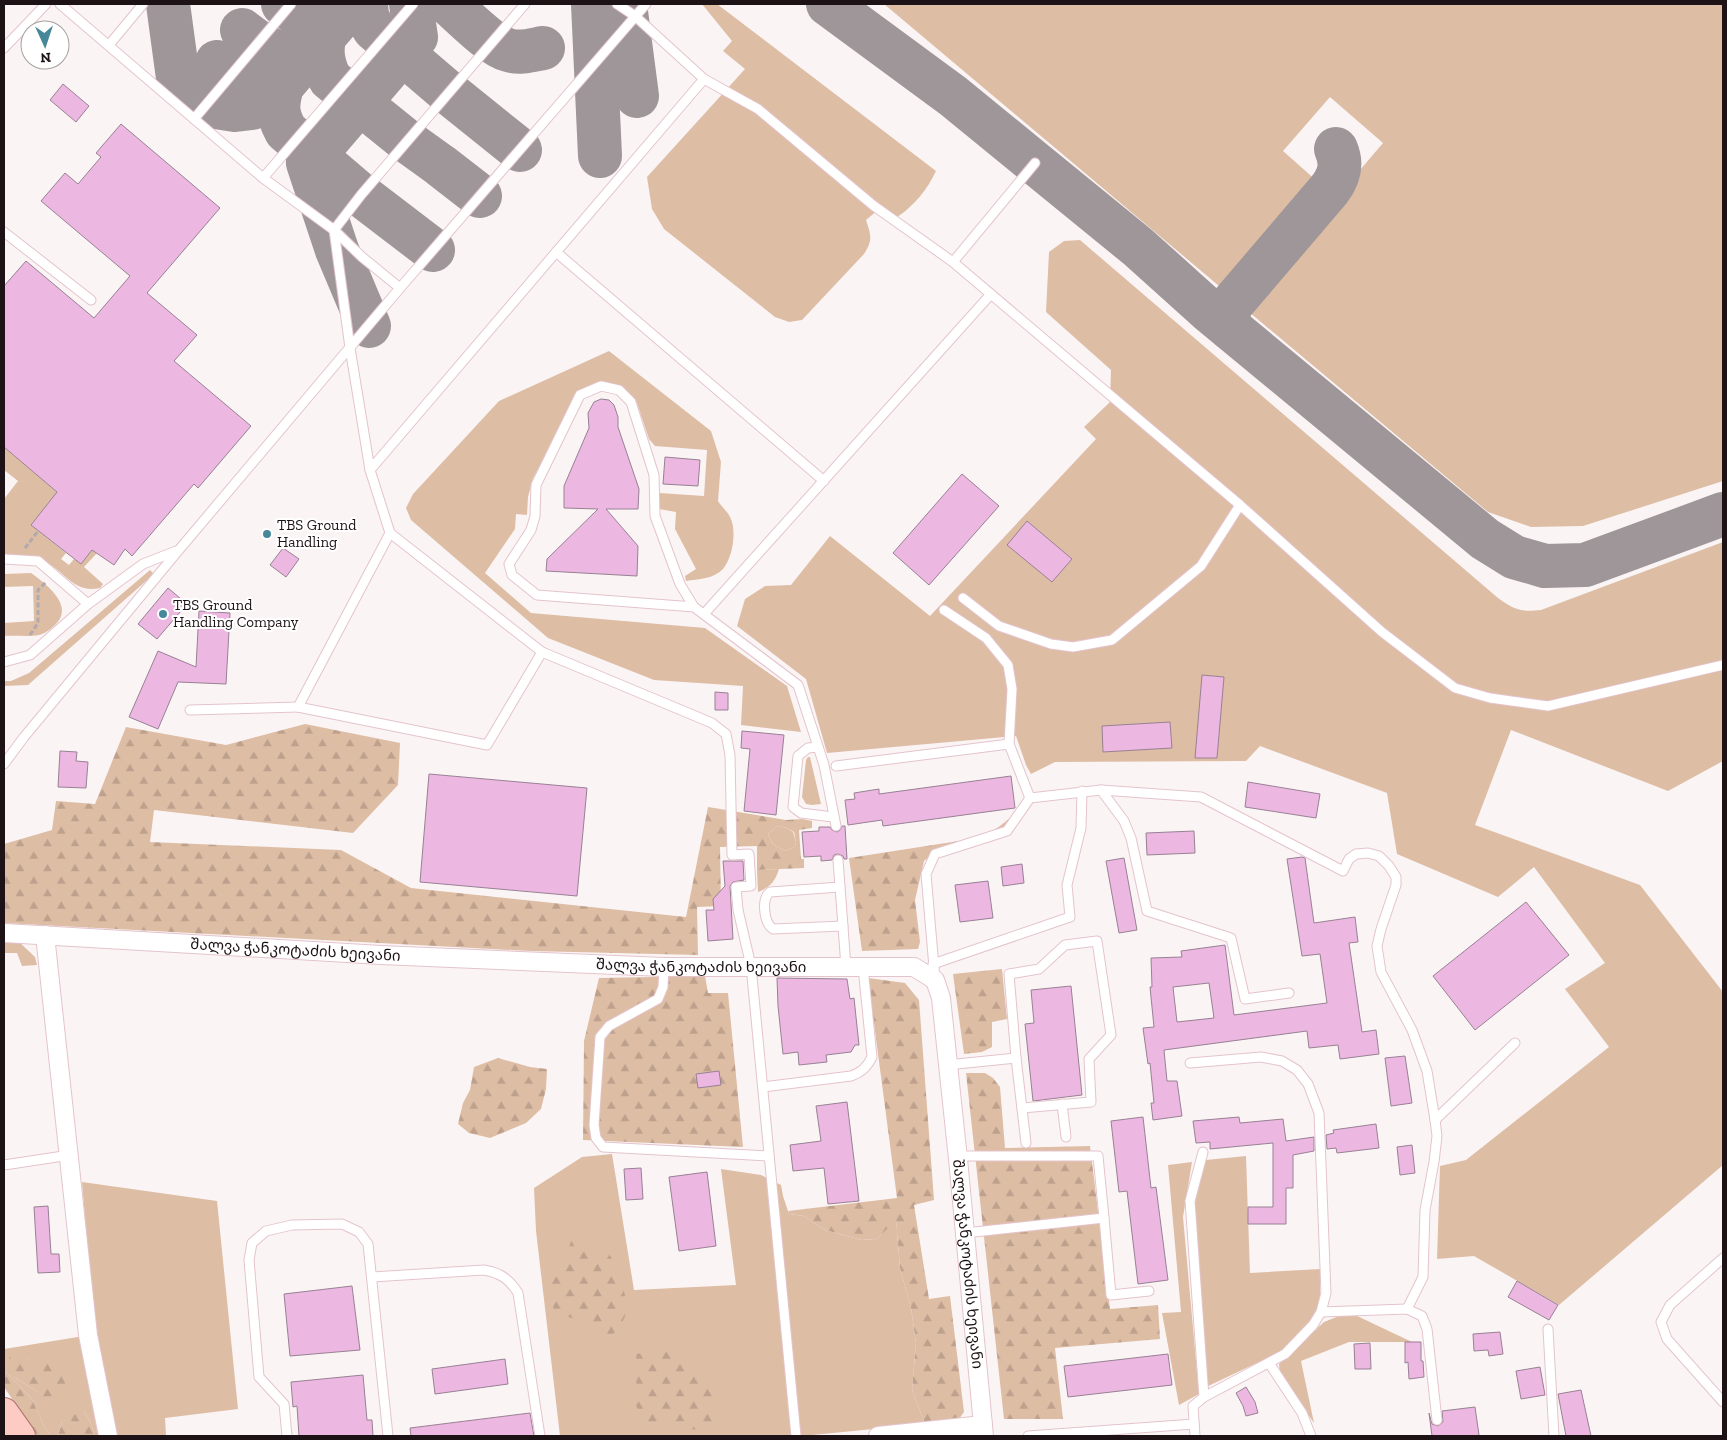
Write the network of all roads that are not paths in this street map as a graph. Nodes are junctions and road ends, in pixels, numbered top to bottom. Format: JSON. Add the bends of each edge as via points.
{"nodes":[{"id":1,"x":46,"y":4,"type":"edge"},
{"id":2,"x":60,"y":4,"type":"edge"},
{"id":3,"x":143,"y":4,"type":"edge"},
{"id":4,"x":291,"y":4,"type":"edge"},
{"id":5,"x":413,"y":4,"type":"edge"},
{"id":6,"x":525,"y":4,"type":"edge"},
{"id":7,"x":618,"y":4,"type":"edge"},
{"id":8,"x":646,"y":4,"type":"edge"},
{"id":9,"x":635,"y":16,"type":"junction"},
{"id":10,"x":109,"y":45,"type":"junction"},
{"id":11,"x":4,"y":48,"type":"edge"},
{"id":12,"x":704,"y":79,"type":"junction"},
{"id":13,"x":194,"y":119,"type":"junction"},
{"id":14,"x":1035,"y":163,"type":"dead end"},
{"id":15,"x":263,"y":178,"type":"junction"},
{"id":16,"x":334,"y":230,"type":"junction"},
{"id":17,"x":4,"y":232,"type":"edge"},
{"id":18,"x":556,"y":252,"type":"junction"},
{"id":19,"x":952,"y":262,"type":"junction"},
{"id":20,"x":400,"y":288,"type":"junction"},
{"id":21,"x":991,"y":294,"type":"junction"},
{"id":22,"x":91,"y":300,"type":"dead end"},
{"id":23,"x":350,"y":348,"type":"junction"},
{"id":24,"x":370,"y":470,"type":"junction"},
{"id":25,"x":824,"y":481,"type":"junction"},
{"id":26,"x":1240,"y":505,"type":"junction"},
{"id":27,"x":390,"y":533,"type":"junction"},
{"id":28,"x":178,"y":551,"type":"junction"},
{"id":29,"x":4,"y":559,"type":"edge"},
{"id":30,"x":963,"y":598,"type":"dead end"},
{"id":31,"x":88,"y":604,"type":"junction"},
{"id":32,"x":694,"y":608,"type":"junction"},
{"id":33,"x":944,"y":610,"type":"dead end"},
{"id":34,"x":704,"y":614,"type":"junction"},
{"id":35,"x":542,"y":652,"type":"junction"},
{"id":36,"x":4,"y":662,"type":"edge"},
{"id":37,"x":1723,"y":664,"type":"edge"},
{"id":38,"x":298,"y":707,"type":"junction"},
{"id":39,"x":190,"y":710,"type":"dead end"},
{"id":40,"x":1009,"y":744,"type":"junction"},
{"id":41,"x":818,"y":746,"type":"junction"},
{"id":42,"x":4,"y":764,"type":"edge"},
{"id":43,"x":836,"y":766,"type":"dead end"},
{"id":44,"x":1101,"y":790,"type":"junction"},
{"id":45,"x":1082,"y":791,"type":"junction"},
{"id":46,"x":1030,"y":798,"type":"junction"},
{"id":47,"x":833,"y":817,"type":"junction"},
{"id":48,"x":836,"y":826,"type":"dead end"},
{"id":49,"x":838,"y":860,"type":"dead end"},
{"id":50,"x":840,"y":887,"type":"junction"},
{"id":51,"x":842,"y":926,"type":"junction"},
{"id":52,"x":4,"y":932,"type":"edge"},
{"id":53,"x":45,"y":936,"type":"junction"},
{"id":54,"x":751,"y":966,"type":"junction"},
{"id":55,"x":664,"y":967,"type":"junction"},
{"id":56,"x":854,"y":967,"type":"junction"},
{"id":57,"x":934,"y":972,"type":"junction"},
{"id":58,"x":1289,"y":993,"type":"dead end"},
{"id":59,"x":1515,"y":1043,"type":"dead end"},
{"id":60,"x":1016,"y":1058,"type":"junction"},
{"id":61,"x":1190,"y":1064,"type":"dead end"},
{"id":62,"x":948,"y":1065,"type":"junction"},
{"id":63,"x":763,"y":1087,"type":"junction"},
{"id":64,"x":1062,"y":1104,"type":"junction"},
{"id":65,"x":1022,"y":1108,"type":"junction"},
{"id":66,"x":1435,"y":1120,"type":"junction"},
{"id":67,"x":1066,"y":1137,"type":"dead end"},
{"id":68,"x":1026,"y":1143,"type":"dead end"},
{"id":69,"x":1204,"y":1152,"type":"dead end"},
{"id":70,"x":70,"y":1155,"type":"junction"},
{"id":71,"x":769,"y":1156,"type":"junction"},
{"id":72,"x":958,"y":1156,"type":"junction"},
{"id":73,"x":4,"y":1165,"type":"edge"},
{"id":74,"x":1104,"y":1218,"type":"junction"},
{"id":75,"x":965,"y":1233,"type":"junction"},
{"id":76,"x":1723,"y":1258,"type":"edge"},
{"id":77,"x":372,"y":1277,"type":"junction"},
{"id":78,"x":1149,"y":1291,"type":"dead end"},
{"id":79,"x":1407,"y":1310,"type":"junction"},
{"id":80,"x":1321,"y":1312,"type":"junction"},
{"id":81,"x":1548,"y":1329,"type":"dead end"},
{"id":82,"x":1268,"y":1363,"type":"junction"},
{"id":83,"x":1204,"y":1397,"type":"junction"},
{"id":84,"x":1723,"y":1402,"type":"edge"},
{"id":85,"x":4,"y":1412,"type":"edge"},
{"id":86,"x":1437,"y":1420,"type":"dead end"},
{"id":87,"x":1194,"y":1424,"type":"junction"},
{"id":88,"x":984,"y":1430,"type":"edge"},
{"id":89,"x":907,"y":1435,"type":"edge"},
{"id":90,"x":21,"y":1436,"type":"edge"},
{"id":91,"x":108,"y":1436,"type":"edge"},
{"id":92,"x":287,"y":1436,"type":"edge"},
{"id":93,"x":388,"y":1436,"type":"edge"},
{"id":94,"x":540,"y":1436,"type":"edge"},
{"id":95,"x":796,"y":1436,"type":"edge"},
{"id":96,"x":878,"y":1436,"type":"edge"},
{"id":97,"x":1028,"y":1436,"type":"edge"},
{"id":98,"x":1195,"y":1436,"type":"edge"},
{"id":99,"x":1311,"y":1436,"type":"edge"},
{"id":100,"x":1554,"y":1436,"type":"edge"}],
"edges":[{"from":1,"to":11,"type":"lane"},
{"from":2,"to":10,"type":"lane"},
{"from":3,"to":10,"type":"lane"},
{"from":4,"to":13,"type":"lane"},
{"from":5,"to":15,"type":"lane"},
{"from":6,"to":16,"type":"lane","via":[[361,194]]},
{"from":7,"to":9,"type":"lane"},
{"from":8,"to":9,"type":"lane"},
{"from":9,"to":12,"type":"lane"},
{"from":9,"to":20,"type":"lane"},
{"from":10,"to":13,"type":"lane"},
{"from":12,"to":18,"type":"lane"},
{"from":12,"to":19,"type":"lane","via":[[758,109],[874,206]]},
{"from":13,"to":15,"type":"lane"},
{"from":14,"to":19,"type":"lane"},
{"from":15,"to":16,"type":"lane"},
{"from":16,"to":20,"type":"lane"},
{"from":16,"to":23,"type":"lane"},
{"from":17,"to":22,"type":"lane"},
{"from":18,"to":24,"type":"lane"},
{"from":18,"to":25,"type":"lane"},
{"from":19,"to":21,"type":"lane"},
{"from":20,"to":23,"type":"lane"},
{"from":21,"to":25,"type":"lane"},
{"from":21,"to":26,"type":"lane"},
{"from":23,"to":24,"type":"lane"},
{"from":23,"to":28,"type":"lane"},
{"from":24,"to":27,"type":"lane"},
{"from":25,"to":34,"type":"lane"},
{"from":26,"to":30,"type":"lane","via":[[1202,566],[1112,640],[1073,647],[1051,644],[999,626]]},
{"from":26,"to":37,"type":"lane","via":[[1382,632],[1455,688],[1490,698],[1548,706]]},
{"from":27,"to":35,"type":"lane"},
{"from":27,"to":38,"type":"lane"},
{"from":28,"to":31,"type":"lane","via":[[143,564]]},
{"from":28,"to":42,"type":"lane"},
{"from":29,"to":31,"type":"lane","via":[[38,561]]},
{"from":31,"to":36,"type":"lane","via":[[30,655]]},
{"from":32,"to":32,"type":"lane","via":[[537,595],[512,575],[509,564],[531,530],[535,516],[536,485],[580,395],[586,391],[601,386],[619,390],[631,402],[654,475],[655,516],[680,584]]},
{"from":32,"to":34,"type":"lane"},
{"from":33,"to":40,"type":"lane","via":[[986,638],[1008,665],[1012,689]]},
{"from":34,"to":41,"type":"lane","via":[[798,685]]},
{"from":35,"to":38,"type":"lane","via":[[486,745]]},
{"from":35,"to":54,"type":"lane","via":[[712,723],[726,734],[730,755],[732,855],[749,854],[751,886],[736,888]]},
{"from":38,"to":39,"type":"lane"},
{"from":40,"to":43,"type":"lane"},
{"from":40,"to":46,"type":"lane"},
{"from":41,"to":47,"type":"lane"},
{"from":41,"to":47,"type":"lane","via":[[808,748],[798,756],[793,807],[801,813]]},
{"from":44,"to":45,"type":"lane"},
{"from":44,"to":58,"type":"lane","via":[[1124,821],[1131,838],[1147,911],[1231,938],[1245,999]]},
{"from":44,"to":66,"type":"lane","via":[[1200,797],[1343,871],[1349,859],[1356,854],[1379,856],[1390,866],[1396,885],[1377,946],[1381,972],[1412,1030],[1428,1071]]},
{"from":45,"to":46,"type":"lane"},
{"from":45,"to":57,"type":"lane","via":[[1081,828],[1067,885],[1070,916]]},
{"from":46,"to":57,"type":"lane","via":[[1007,831],[935,854],[926,874]]},
{"from":47,"to":48,"type":"lane"},
{"from":49,"to":50,"type":"lane"},
{"from":50,"to":51,"type":"lane"},
{"from":50,"to":51,"type":"lane","via":[[770,892],[765,898],[766,921],[772,930]]},
{"from":51,"to":56,"type":"lane"},
{"from":52,"to":53,"type":"street","name":"შალვა ჭანკოტაძის ხეივანი"},
{"from":53,"to":55,"type":"street","name":"შალვა ჭანკოტაძის ხეივანი"},
{"from":53,"to":70,"type":"street"},
{"from":54,"to":55,"type":"street","name":"შალვა ჭანკოტაძის ხეივანი"},
{"from":54,"to":56,"type":"street","name":"შალვა ჭანკოტაძის ხეივანი"},
{"from":54,"to":63,"type":"lane"},
{"from":55,"to":71,"type":"lane","via":[[663,987],[658,999],[609,1026],[600,1037],[594,1125],[596,1138],[603,1147]]},
{"from":56,"to":57,"type":"street","name":"შალვა ჭანკოტაძის ხეივანი","via":[[914,967]]},
{"from":56,"to":63,"type":"lane","via":[[872,1057],[868,1066],[851,1076]]},
{"from":57,"to":62,"type":"street","name":"შალვა ჭანკოტაძის ხეივანი","via":[[941,998]]},
{"from":59,"to":66,"type":"lane"},
{"from":60,"to":62,"type":"lane"},
{"from":60,"to":64,"type":"lane","via":[[1009,974],[1039,969],[1065,945],[1097,941],[1111,1035],[1088,1059],[1091,1102]]},
{"from":60,"to":65,"type":"lane"},
{"from":61,"to":80,"type":"lane","via":[[1261,1057],[1282,1061],[1298,1070],[1308,1084],[1319,1113],[1326,1293]]},
{"from":62,"to":72,"type":"street","name":"შალვა ჭანკოტაძის ხეივანი"},
{"from":63,"to":71,"type":"lane"},
{"from":64,"to":65,"type":"lane"},
{"from":64,"to":67,"type":"lane"},
{"from":65,"to":68,"type":"lane"},
{"from":66,"to":79,"type":"lane","via":[[1437,1136],[1425,1210],[1423,1277]]},
{"from":69,"to":83,"type":"lane","via":[[1190,1201]]},
{"from":70,"to":73,"type":"lane"},
{"from":70,"to":91,"type":"street","via":[[88,1335]]},
{"from":71,"to":95,"type":"lane"},
{"from":72,"to":74,"type":"lane","via":[[1098,1156]]},
{"from":72,"to":75,"type":"street","name":"შალვა ჭანკოტაძის ხეივანი"},
{"from":74,"to":75,"type":"lane"},
{"from":74,"to":78,"type":"lane","via":[[1111,1295]]},
{"from":75,"to":88,"type":"street","name":"შალვა ჭანკოტაძის ხეივანი"},
{"from":76,"to":84,"type":"lane","via":[[1670,1305],[1661,1322],[1666,1339]]},
{"from":77,"to":92,"type":"lane","via":[[368,1244],[359,1232],[342,1224],[292,1224],[266,1232],[252,1244],[249,1260],[259,1376],[284,1404]]},
{"from":77,"to":93,"type":"lane"},
{"from":77,"to":94,"type":"lane","via":[[484,1270],[499,1273],[511,1282],[518,1293]]},
{"from":79,"to":80,"type":"lane"},
{"from":79,"to":86,"type":"lane","via":[[1422,1316],[1427,1329]]},
{"from":80,"to":82,"type":"lane","via":[[1285,1354]]},
{"from":81,"to":100,"type":"lane"},
{"from":82,"to":83,"type":"lane"},
{"from":82,"to":99,"type":"lane","via":[[1302,1413]]},
{"from":83,"to":87,"type":"lane","via":[[1193,1406]]},
{"from":85,"to":90,"type":"main road"},
{"from":87,"to":97,"type":"lane"},
{"from":87,"to":98,"type":"lane"},
{"from":88,"to":89,"type":"street"},
{"from":89,"to":96,"type":"street"}]}
